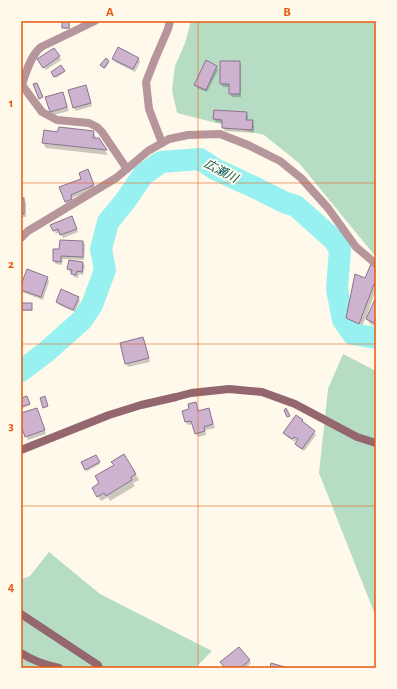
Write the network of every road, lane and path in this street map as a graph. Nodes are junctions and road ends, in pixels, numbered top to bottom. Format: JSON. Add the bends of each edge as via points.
{"nodes":[{"id":1,"x":96,"y":21,"type":"edge"},
{"id":2,"x":170,"y":21,"type":"edge"},
{"id":3,"x":22,"y":85,"type":"edge"},
{"id":4,"x":162,"y":143,"type":"junction"},
{"id":5,"x":127,"y":169,"type":"junction"},
{"id":6,"x":21,"y":238,"type":"edge"},
{"id":7,"x":376,"y":264,"type":"edge"},
{"id":8,"x":376,"y":443,"type":"edge"},
{"id":9,"x":21,"y":450,"type":"edge"},
{"id":10,"x":21,"y":614,"type":"edge"},
{"id":11,"x":21,"y":653,"type":"edge"},
{"id":12,"x":59,"y":668,"type":"edge"},
{"id":13,"x":99,"y":668,"type":"edge"}],
"edges":[{"from":1,"to":3,"type":"street","via":[[37,50]]},
{"from":2,"to":4,"type":"street","via":[[146,82],[148,109]]},
{"from":3,"to":5,"type":"street","via":[[42,112],[57,120],[97,126]]},
{"from":4,"to":5,"type":"street"},
{"from":4,"to":7,"type":"street","via":[[188,135],[220,134],[280,161],[301,178],[328,208],[356,247]]},
{"from":5,"to":6,"type":"street"},
{"from":8,"to":9,"type":"street","via":[[357,437],[295,404],[262,392],[229,389],[191,393],[141,405]]},
{"from":10,"to":13,"type":"street"},
{"from":11,"to":12,"type":"street","via":[[28,658]]}]}
